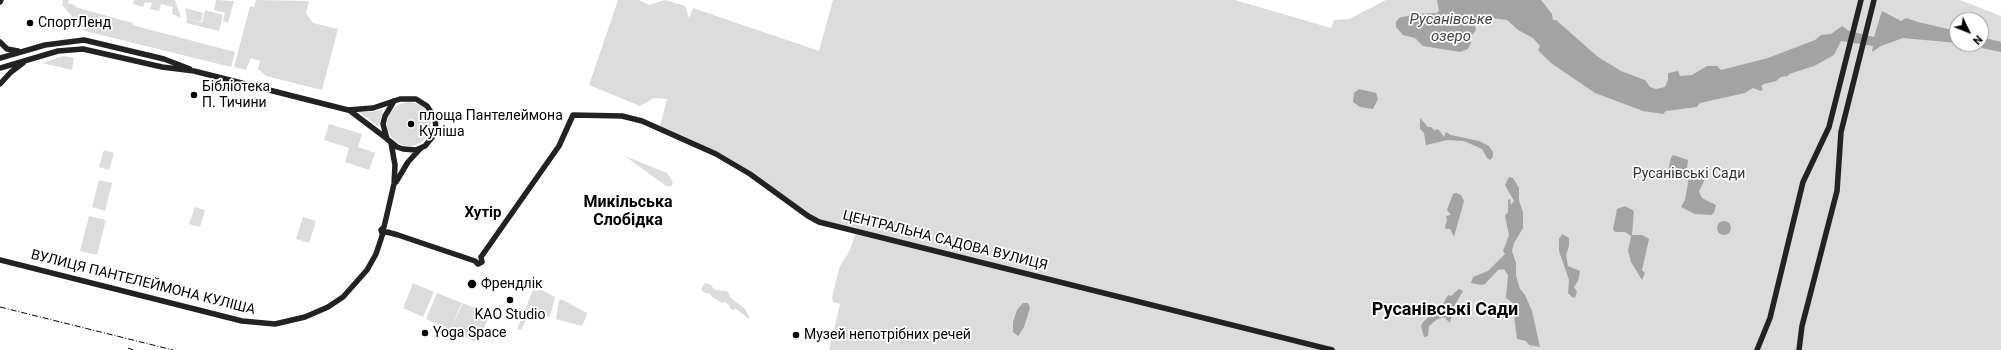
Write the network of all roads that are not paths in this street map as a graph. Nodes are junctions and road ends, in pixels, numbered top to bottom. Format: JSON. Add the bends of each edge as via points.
{"nodes":[{"id":1,"x":1861,"y":0,"type":"edge"},
{"id":2,"x":1874,"y":0,"type":"edge"},
{"id":3,"x":0,"y":42,"type":"edge"},
{"id":4,"x":24,"y":51,"type":"junction"},
{"id":5,"x":0,"y":58,"type":"edge"},
{"id":6,"x":32,"y":58,"type":"junction"},
{"id":7,"x":0,"y":68,"type":"edge"},
{"id":8,"x":194,"y":71,"type":"junction"},
{"id":9,"x":0,"y":84,"type":"edge"},
{"id":10,"x":394,"y":101,"type":"junction"},
{"id":11,"x":348,"y":110,"type":"junction"},
{"id":12,"x":389,"y":141,"type":"junction"},
{"id":13,"x":423,"y":147,"type":"junction"},
{"id":14,"x":394,"y":184,"type":"junction"},
{"id":15,"x":385,"y":231,"type":"junction"},
{"id":16,"x":0,"y":260,"type":"edge"},
{"id":17,"x":1332,"y":350,"type":"edge"},
{"id":18,"x":1757,"y":350,"type":"edge"},
{"id":19,"x":1799,"y":350,"type":"edge"}],
"edges":[{"from":1,"to":18,"type":"main road","via":[[1829,127],[1804,182],[1770,318]]},
{"from":2,"to":19,"type":"main road","via":[[1841,132],[1837,191],[1802,326]]},
{"from":3,"to":4,"type":"main road","via":[[7,49]]},
{"from":4,"to":5,"type":"main road"},
{"from":4,"to":8,"type":"main road","via":[[84,40],[164,59]]},
{"from":6,"to":7,"type":"main road"},
{"from":6,"to":8,"type":"main road","via":[[64,50],[83,49],[162,67]]},
{"from":6,"to":9,"type":"main road","via":[[11,72]]},
{"from":8,"to":11,"type":"main road"},
{"from":10,"to":11,"type":"main road","via":[[373,108]]},
{"from":10,"to":12,"type":"main road","via":[[383,124]]},
{"from":10,"to":13,"type":"main road","via":[[416,99],[432,111],[436,129],[430,141]]},
{"from":11,"to":12,"type":"main road"},
{"from":12,"to":13,"type":"main road","via":[[400,149]]},
{"from":12,"to":14,"type":"main road","name":"ВУЛИЦЯ ПАНТЕЛЕЙМОНА КУЛІША","via":[[395,165]]},
{"from":13,"to":14,"type":"main road","name":"ВУЛИЦЯ ПАНТЕЛЕЙМОНА КУЛІША","via":[[408,162]]},
{"from":14,"to":15,"type":"main road","name":"ВУЛИЦЯ ПАНТЕЛЕЙМОНА КУЛІША"},
{"from":15,"to":16,"type":"main road","name":"ВУЛИЦЯ ПАНТЕЛЕЙМОНА КУЛІША","via":[[372,263],[343,296],[310,316],[275,324],[242,321]]},
{"from":15,"to":17,"type":"main road","name":"ЦЕНТРАЛЬНА САДОВА ВУЛИЦЯ","via":[[478,259],[559,146],[573,115],[622,116],[716,154],[819,222]]}]}
